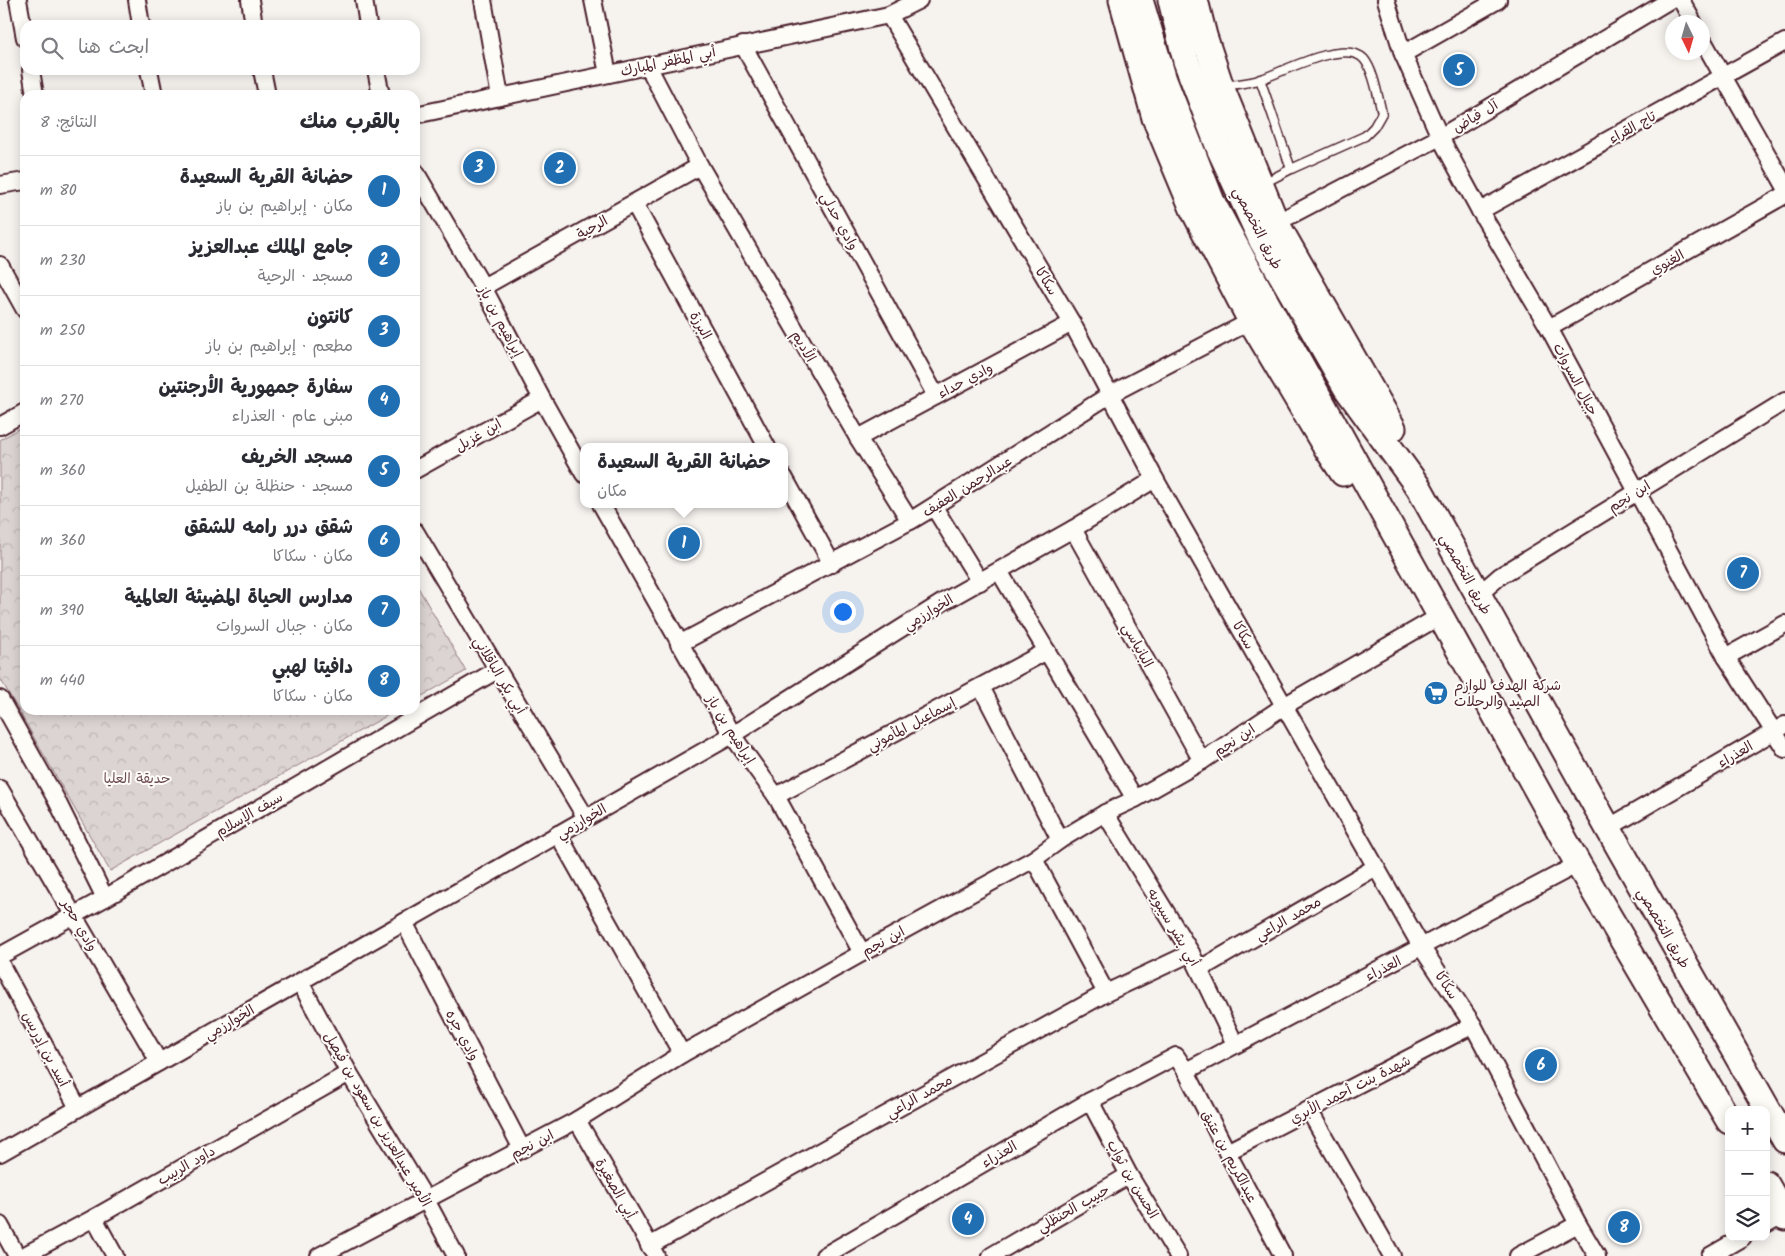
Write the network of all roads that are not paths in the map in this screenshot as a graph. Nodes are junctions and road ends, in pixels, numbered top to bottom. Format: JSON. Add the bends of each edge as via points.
{"nodes":[{"id":1,"x":18,"y":0,"type":"edge"},
{"id":2,"x":137,"y":0,"type":"edge"},
{"id":3,"x":250,"y":0,"type":"edge"},
{"id":4,"x":364,"y":0,"type":"edge"},
{"id":5,"x":482,"y":0,"type":"edge"},
{"id":6,"x":593,"y":0,"type":"edge"},
{"id":7,"x":1122,"y":0,"type":"edge"},
{"id":8,"x":1140,"y":0,"type":"edge"},
{"id":9,"x":1171,"y":0,"type":"edge"},
{"id":10,"x":1195,"y":0,"type":"edge"},
{"id":11,"x":1386,"y":0,"type":"edge"},
{"id":12,"x":1498,"y":0,"type":"edge"},
{"id":13,"x":1670,"y":0,"type":"edge"},
{"id":14,"x":1681,"y":0,"type":"edge"},
{"id":15,"x":913,"y":2,"type":"edge"},
{"id":16,"x":889,"y":14,"type":"junction"},
{"id":17,"x":1689,"y":15,"type":"edge"},
{"id":18,"x":22,"y":20,"type":"edge"},
{"id":19,"x":140,"y":20,"type":"edge"},
{"id":20,"x":253,"y":20,"type":"edge"},
{"id":21,"x":367,"y":20,"type":"edge"},
{"id":22,"x":1785,"y":42,"type":"edge"},
{"id":23,"x":743,"y":45,"type":"junction"},
{"id":24,"x":1710,"y":53,"type":"edge"},
{"id":25,"x":1403,"y":54,"type":"junction"},
{"id":26,"x":648,"y":66,"type":"junction"},
{"id":27,"x":608,"y":74,"type":"junction"},
{"id":28,"x":32,"y":75,"type":"edge"},
{"id":29,"x":150,"y":75,"type":"edge"},
{"id":30,"x":263,"y":75,"type":"edge"},
{"id":31,"x":377,"y":75,"type":"edge"},
{"id":32,"x":1723,"y":77,"type":"junction"},
{"id":33,"x":1260,"y":79,"type":"junction"},
{"id":34,"x":1221,"y":87,"type":"junction"},
{"id":35,"x":34,"y":90,"type":"edge"},
{"id":36,"x":153,"y":90,"type":"edge"},
{"id":37,"x":266,"y":90,"type":"edge"},
{"id":38,"x":380,"y":90,"type":"edge"},
{"id":39,"x":500,"y":97,"type":"junction"},
{"id":40,"x":420,"y":114,"type":"edge"},
{"id":41,"x":1440,"y":137,"type":"junction"},
{"id":42,"x":700,"y":166,"type":"junction"},
{"id":43,"x":1291,"y":169,"type":"junction"},
{"id":44,"x":420,"y":179,"type":"edge"},
{"id":45,"x":20,"y":182,"type":"edge"},
{"id":46,"x":0,"y":185,"type":"edge"},
{"id":47,"x":1260,"y":186,"type":"junction"},
{"id":48,"x":1785,"y":186,"type":"edge"},
{"id":49,"x":1785,"y":195,"type":"edge"},
{"id":50,"x":634,"y":203,"type":"junction"},
{"id":51,"x":1480,"y":211,"type":"junction"},
{"id":52,"x":1276,"y":223,"type":"junction"},
{"id":53,"x":0,"y":265,"type":"edge"},
{"id":54,"x":484,"y":286,"type":"junction"},
{"id":55,"x":20,"y":301,"type":"edge"},
{"id":56,"x":1251,"y":321,"type":"junction"},
{"id":57,"x":1072,"y":323,"type":"junction"},
{"id":58,"x":1549,"y":328,"type":"junction"},
{"id":59,"x":1111,"y":394,"type":"junction"},
{"id":60,"x":936,"y":396,"type":"junction"},
{"id":61,"x":542,"y":398,"type":"junction"},
{"id":62,"x":1785,"y":401,"type":"edge"},
{"id":63,"x":20,"y":415,"type":"edge"},
{"id":64,"x":0,"y":426,"type":"edge"},
{"id":65,"x":858,"y":438,"type":"junction"},
{"id":66,"x":766,"y":443,"type":"edge"},
{"id":67,"x":420,"y":467,"type":"edge"},
{"id":68,"x":580,"y":467,"type":"edge"},
{"id":69,"x":1155,"y":480,"type":"junction"},
{"id":70,"x":788,"y":484,"type":"edge"},
{"id":71,"x":1419,"y":488,"type":"junction"},
{"id":72,"x":1637,"y":491,"type":"junction"},
{"id":73,"x":603,"y":508,"type":"edge"},
{"id":74,"x":910,"y":521,"type":"junction"},
{"id":75,"x":1073,"y":529,"type":"junction"},
{"id":76,"x":420,"y":539,"type":"edge"},
{"id":77,"x":832,"y":564,"type":"junction"},
{"id":78,"x":1000,"y":571,"type":"junction"},
{"id":79,"x":980,"y":582,"type":"junction"},
{"id":80,"x":1477,"y":596,"type":"junction"},
{"id":81,"x":1440,"y":616,"type":"junction"},
{"id":82,"x":1785,"y":624,"type":"edge"},
{"id":83,"x":679,"y":644,"type":"junction"},
{"id":84,"x":1047,"y":651,"type":"junction"},
{"id":85,"x":1726,"y":657,"type":"junction"},
{"id":86,"x":497,"y":670,"type":"junction"},
{"id":87,"x":981,"y":687,"type":"junction"},
{"id":88,"x":0,"y":699,"type":"edge"},
{"id":89,"x":1284,"y":706,"type":"junction"},
{"id":90,"x":420,"y":715,"type":"edge"},
{"id":91,"x":420,"y":715,"type":"edge"},
{"id":92,"x":1779,"y":728,"type":"edge"},
{"id":93,"x":732,"y":735,"type":"junction"},
{"id":94,"x":1785,"y":748,"type":"edge"},
{"id":95,"x":1202,"y":761,"type":"junction"},
{"id":96,"x":0,"y":789,"type":"edge"},
{"id":97,"x":776,"y":796,"type":"junction"},
{"id":98,"x":1135,"y":799,"type":"junction"},
{"id":99,"x":1105,"y":813,"type":"junction"},
{"id":100,"x":586,"y":818,"type":"junction"},
{"id":101,"x":1608,"y":828,"type":"junction"},
{"id":102,"x":558,"y":834,"type":"junction"},
{"id":103,"x":1060,"y":840,"type":"junction"},
{"id":104,"x":1034,"y":859,"type":"junction"},
{"id":105,"x":1578,"y":864,"type":"junction"},
{"id":106,"x":1376,"y":867,"type":"junction"},
{"id":107,"x":105,"y":898,"type":"junction"},
{"id":108,"x":74,"y":915,"type":"junction"},
{"id":109,"x":404,"y":922,"type":"junction"},
{"id":110,"x":1422,"y":948,"type":"junction"},
{"id":111,"x":862,"y":952,"type":"junction"},
{"id":112,"x":1191,"y":953,"type":"junction"},
{"id":113,"x":0,"y":956,"type":"edge"},
{"id":114,"x":0,"y":962,"type":"edge"},
{"id":115,"x":1200,"y":969,"type":"junction"},
{"id":116,"x":300,"y":982,"type":"junction"},
{"id":117,"x":1106,"y":993,"type":"junction"},
{"id":118,"x":1473,"y":1025,"type":"junction"},
{"id":119,"x":1235,"y":1044,"type":"junction"},
{"id":120,"x":682,"y":1054,"type":"junction"},
{"id":121,"x":1176,"y":1056,"type":"joint"},
{"id":122,"x":159,"y":1062,"type":"junction"},
{"id":123,"x":1186,"y":1071,"type":"junction"},
{"id":124,"x":349,"y":1073,"type":"junction"},
{"id":125,"x":1090,"y":1102,"type":"junction"},
{"id":126,"x":78,"y":1108,"type":"junction"},
{"id":127,"x":1309,"y":1110,"type":"junction"},
{"id":128,"x":1725,"y":1113,"type":"edge"},
{"id":129,"x":578,"y":1120,"type":"junction"},
{"id":130,"x":1785,"y":1140,"type":"edge"},
{"id":131,"x":522,"y":1149,"type":"junction"},
{"id":132,"x":1227,"y":1152,"type":"junction"},
{"id":133,"x":0,"y":1153,"type":"edge"},
{"id":134,"x":1129,"y":1175,"type":"junction"},
{"id":135,"x":1770,"y":1195,"type":"edge"},
{"id":136,"x":426,"y":1200,"type":"junction"},
{"id":137,"x":94,"y":1218,"type":"junction"},
{"id":138,"x":1778,"y":1218,"type":"edge"},
{"id":139,"x":1578,"y":1224,"type":"junction"},
{"id":140,"x":0,"y":1225,"type":"edge"},
{"id":141,"x":1736,"y":1241,"type":"edge"},
{"id":142,"x":652,"y":1251,"type":"edge"},
{"id":143,"x":17,"y":1256,"type":"edge"},
{"id":144,"x":22,"y":1256,"type":"edge"},
{"id":145,"x":116,"y":1256,"type":"edge"},
{"id":146,"x":319,"y":1256,"type":"edge"},
{"id":147,"x":456,"y":1256,"type":"edge"},
{"id":148,"x":824,"y":1256,"type":"edge"},
{"id":149,"x":991,"y":1256,"type":"edge"},
{"id":150,"x":1178,"y":1256,"type":"edge"},
{"id":151,"x":1283,"y":1256,"type":"edge"},
{"id":152,"x":1392,"y":1256,"type":"edge"},
{"id":153,"x":1518,"y":1256,"type":"edge"},
{"id":154,"x":1597,"y":1256,"type":"edge"},
{"id":155,"x":1710,"y":1256,"type":"edge"}],
"edges":[{"from":1,"to":18,"type":"street"},
{"from":2,"to":19,"type":"street"},
{"from":3,"to":20,"type":"street"},
{"from":4,"to":21,"type":"street"},
{"from":5,"to":39,"type":"street"},
{"from":6,"to":27,"type":"street"},
{"from":7,"to":56,"type":"main road","via":[[1156,118],[1193,209]]},
{"from":8,"to":81,"type":"main road","name":"طريق التخصصي","via":[[1164,80],[1209,194]]},
{"from":9,"to":71,"type":"main road","name":"طريق التخصصي","via":[[1186,61],[1220,150],[1262,242],[1348,389]]},
{"from":10,"to":34,"type":"main road"},
{"from":11,"to":25,"type":"street","name":"جبال السروات"},
{"from":12,"to":25,"type":"street"},
{"from":13,"to":41,"type":"street","name":"آل فياض"},
{"from":14,"to":17,"type":"street"},
{"from":15,"to":16,"type":"street","name":"أبي المظفر المبارك"},
{"from":16,"to":23,"type":"street","name":"أبي المظفر المبارك"},
{"from":16,"to":57,"type":"street","name":"سكاكا"},
{"from":22,"to":32,"type":"street","name":"تاج القراء"},
{"from":23,"to":26,"type":"street","name":"أبي المظفر المبارك"},
{"from":23,"to":60,"type":"street","name":"وادي حدلي"},
{"from":24,"to":32,"type":"street"},
{"from":25,"to":41,"type":"street","name":"جبال السروات"},
{"from":26,"to":27,"type":"street","name":"أبي المظفر المبارك"},
{"from":26,"to":42,"type":"street","name":"الأديم"},
{"from":27,"to":39,"type":"street","name":"أبي المظفر المبارك"},
{"from":28,"to":35,"type":"street"},
{"from":29,"to":36,"type":"street"},
{"from":30,"to":37,"type":"street"},
{"from":31,"to":38,"type":"street"},
{"from":32,"to":48,"type":"street"},
{"from":32,"to":51,"type":"street","name":"تاج القراء"},
{"from":33,"to":34,"type":"lane"},
{"from":33,"to":43,"type":"lane"},
{"from":33,"to":43,"type":"lane","via":[[1296,64],[1342,53],[1364,59],[1370,70],[1382,113],[1374,127],[1365,136]]},
{"from":34,"to":47,"type":"main road"},
{"from":39,"to":40,"type":"street","name":"أبي المظفر المبارك"},
{"from":41,"to":51,"type":"street","name":"جبال السروات"},
{"from":41,"to":52,"type":"street","name":"آل فياض"},
{"from":42,"to":50,"type":"street","name":"الرحية"},
{"from":42,"to":65,"type":"street","name":"الأديم"},
{"from":43,"to":47,"type":"lane"},
{"from":44,"to":54,"type":"street","name":"إبراهيم بن باز"},
{"from":45,"to":46,"type":"street"},
{"from":47,"to":52,"type":"main road"},
{"from":49,"to":58,"type":"street","name":"الغنوي"},
{"from":50,"to":54,"type":"street","name":"الرحية"},
{"from":50,"to":66,"type":"street","name":"البرزة"},
{"from":51,"to":58,"type":"street","name":"جبال السروات"},
{"from":52,"to":71,"type":"main road","via":[[1406,452]]},
{"from":53,"to":55,"type":"street"},
{"from":54,"to":61,"type":"street","name":"إبراهيم بن باز"},
{"from":56,"to":59,"type":"street","name":"عبدالرحمن العفيف"},
{"from":56,"to":81,"type":"main road","via":[[1324,444]]},
{"from":57,"to":59,"type":"street","name":"سكاكا"},
{"from":57,"to":60,"type":"street","name":"وادي حداء"},
{"from":58,"to":72,"type":"street","name":"جبال السروات"},
{"from":59,"to":69,"type":"street","name":"سكاكا"},
{"from":59,"to":74,"type":"street","name":"عبدالرحمن العفيف"},
{"from":60,"to":65,"type":"street","name":"وادي حداء"},
{"from":61,"to":67,"type":"street","name":"ابن غزيل"},
{"from":61,"to":68,"type":"street","name":"إبراهيم بن باز"},
{"from":62,"to":72,"type":"street","name":"ابن نجم"},
{"from":63,"to":64,"type":"street"},
{"from":65,"to":74,"type":"street","name":"الأديم"},
{"from":69,"to":75,"type":"street","name":"الخوارزمي"},
{"from":69,"to":89,"type":"street","name":"سكاكا"},
{"from":70,"to":77,"type":"street"},
{"from":71,"to":80,"type":"main road","name":"طريق التخصصي"},
{"from":72,"to":80,"type":"street","name":"ابن نجم","via":[[1500,576]]},
{"from":72,"to":85,"type":"street","name":"جبال السروات"},
{"from":73,"to":83,"type":"street","name":"إبراهيم بن باز"},
{"from":74,"to":77,"type":"street","name":"عبدالرحمن العفيف"},
{"from":74,"to":79,"type":"street","via":[[934,507]]},
{"from":75,"to":78,"type":"street","name":"الخوارزمي"},
{"from":75,"to":95,"type":"street","name":"البانياسي"},
{"from":76,"to":86,"type":"street","name":"أبي بكر الباقلاني"},
{"from":77,"to":83,"type":"street","name":"عبدالرحمن العفيف"},
{"from":78,"to":79,"type":"street","name":"الخوارزمي"},
{"from":78,"to":84,"type":"street"},
{"from":79,"to":93,"type":"street","name":"الخوارزمي","via":[[942,602]]},
{"from":80,"to":101,"type":"main road","name":"طريق التخصصي"},
{"from":81,"to":89,"type":"street","name":"ابن نجم"},
{"from":81,"to":105,"type":"main road","name":"طريق التخصصي"},
{"from":82,"to":85,"type":"street"},
{"from":83,"to":93,"type":"street","name":"إبراهيم بن باز"},
{"from":84,"to":87,"type":"street","name":"إسماعيل المأموني"},
{"from":84,"to":98,"type":"street"},
{"from":85,"to":92,"type":"street","name":"جبال السروات"},
{"from":86,"to":90,"type":"street","name":"سيف الإسلام"},
{"from":86,"to":100,"type":"street","name":"أبي بكر الباقلاني"},
{"from":87,"to":97,"type":"street","name":"إسماعيل المأموني"},
{"from":87,"to":103,"type":"street"},
{"from":88,"to":107,"type":"street","via":[[56,799]]},
{"from":89,"to":95,"type":"street","name":"ابن نجم"},
{"from":89,"to":106,"type":"street","name":"سكاكا"},
{"from":91,"to":107,"type":"street","name":"سيف الإسلام"},
{"from":92,"to":94,"type":"street","name":"جبال السروات"},
{"from":92,"to":101,"type":"street","name":"العذراء"},
{"from":93,"to":97,"type":"street","name":"إبراهيم بن باز"},
{"from":93,"to":100,"type":"street","name":"الخوارزمي"},
{"from":95,"to":98,"type":"street","name":"ابن نجم"},
{"from":96,"to":108,"type":"street","name":"وادي حجر"},
{"from":97,"to":111,"type":"street","name":"إبراهيم بن باز"},
{"from":98,"to":99,"type":"street","name":"ابن نجم"},
{"from":99,"to":103,"type":"street","name":"ابن نجم"},
{"from":99,"to":112,"type":"street","name":"أبي بشر سيبويه"},
{"from":100,"to":102,"type":"street","name":"الخوارزمي"},
{"from":101,"to":130,"type":"main road","name":"طريق التخصصي"},
{"from":102,"to":109,"type":"street","name":"الخوارزمي"},
{"from":102,"to":120,"type":"street"},
{"from":103,"to":104,"type":"street","name":"ابن نجم"},
{"from":104,"to":111,"type":"street","name":"ابن نجم"},
{"from":104,"to":117,"type":"street"},
{"from":105,"to":110,"type":"street","name":"العذراء"},
{"from":105,"to":128,"type":"main road","name":"طريق التخصصي"},
{"from":106,"to":110,"type":"street","name":"سكاكا"},
{"from":106,"to":115,"type":"street","name":"محمد الراعي"},
{"from":107,"to":108,"type":"street","name":"سيف الإسلام"},
{"from":108,"to":113,"type":"street","name":"سيف الإسلام"},
{"from":108,"to":122,"type":"street","name":"وادي حجر"},
{"from":109,"to":116,"type":"street","name":"الخوارزمي"},
{"from":109,"to":131,"type":"street","name":"وادي جره"},
{"from":110,"to":118,"type":"street","name":"سكاكا"},
{"from":110,"to":119,"type":"street","name":"العذراء"},
{"from":111,"to":120,"type":"street","name":"ابن نجم"},
{"from":112,"to":115,"type":"street","name":"أبي بشر سيبويه"},
{"from":112,"to":117,"type":"street","name":"محمد الراعي"},
{"from":114,"to":126,"type":"street","name":"أسد بن إدريس"},
{"from":115,"to":119,"type":"street","name":"أبي بشر سيبويه"},
{"from":116,"to":122,"type":"street","name":"الخوارزمي"},
{"from":116,"to":124,"type":"street","name":"الأمير عبدالعزيز بن سعود بن فيصل"},
{"from":117,"to":142,"type":"street","name":"محمد الراعي"},
{"from":118,"to":127,"type":"street","name":"شهدة بنت أحمد الأبري"},
{"from":118,"to":139,"type":"street","name":"سكاكا"},
{"from":119,"to":123,"type":"street","name":"العذراء"},
{"from":120,"to":129,"type":"street","name":"ابن نجم"},
{"from":121,"to":123,"type":"street","name":"عبدالكريم بن عتيق"},
{"from":121,"to":125,"type":"street","name":"العذراء"},
{"from":122,"to":126,"type":"street","name":"الخوارزمي"},
{"from":123,"to":132,"type":"street","name":"عبدالكريم بن عتيق"},
{"from":124,"to":136,"type":"street","name":"الأمير عبدالعزيز بن سعود بن فيصل"},
{"from":124,"to":137,"type":"street","name":"داود الربيب"},
{"from":125,"to":134,"type":"street","name":"الحسن بن ثواب"},
{"from":125,"to":148,"type":"street","name":"العذراء"},
{"from":126,"to":133,"type":"street","name":"الخوارزمي"},
{"from":127,"to":132,"type":"street","name":"شهدة بنت أحمد الأبري"},
{"from":127,"to":152,"type":"street"},
{"from":129,"to":131,"type":"street","name":"ابن نجم"},
{"from":129,"to":142,"type":"street","name":"أبي الصغيرة"},
{"from":131,"to":136,"type":"street","name":"ابن نجم"},
{"from":132,"to":151,"type":"street","name":"عبدالكريم بن عتيق"},
{"from":134,"to":149,"type":"street","name":"حبيب الحنظلي"},
{"from":134,"to":150,"type":"street","name":"الحسن بن ثواب"},
{"from":135,"to":138,"type":"main road"},
{"from":136,"to":146,"type":"street","name":"ابن نجم"},
{"from":136,"to":147,"type":"street","name":"الأمير عبدالعزيز بن سعود بن فيصل"},
{"from":137,"to":144,"type":"street","name":"داود الربيب"},
{"from":137,"to":145,"type":"street"},
{"from":139,"to":153,"type":"street"},
{"from":139,"to":154,"type":"street","name":"سكاكا"},
{"from":140,"to":143,"type":"street"},
{"from":141,"to":155,"type":"street"}]}
